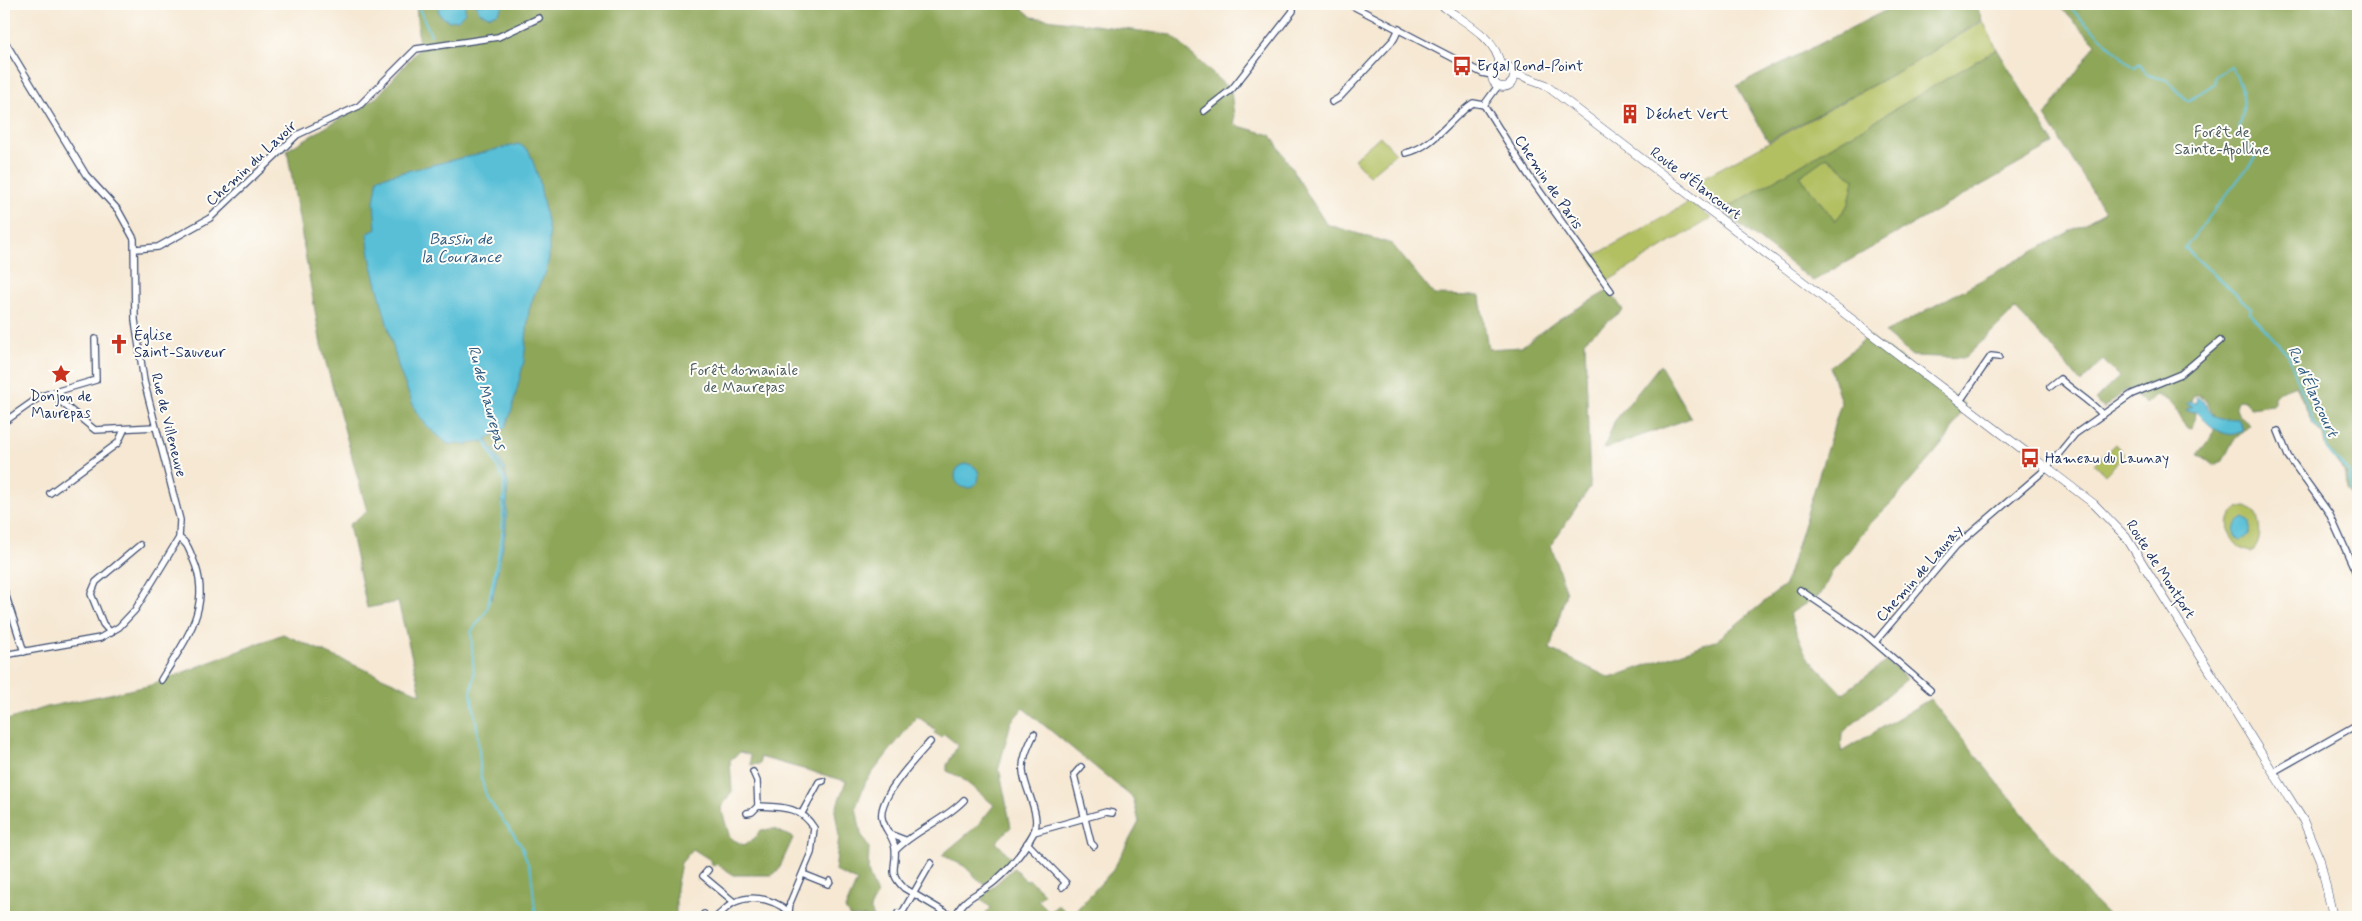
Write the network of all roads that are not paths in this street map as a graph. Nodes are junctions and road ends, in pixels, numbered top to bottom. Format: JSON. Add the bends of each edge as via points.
{"nodes":[{"id":1,"x":1293,"y":4,"type":"edge"},
{"id":2,"x":1349,"y":4,"type":"edge"},
{"id":3,"x":1440,"y":4,"type":"edge"},
{"id":4,"x":539,"y":18,"type":"dead end"},
{"id":5,"x":1399,"y":29,"type":"junction"},
{"id":6,"x":4,"y":40,"type":"edge"},
{"id":7,"x":1500,"y":66,"type":"junction"},
{"id":8,"x":1514,"y":73,"type":"junction"},
{"id":9,"x":1492,"y":75,"type":"junction"},
{"id":10,"x":1498,"y":86,"type":"junction"},
{"id":11,"x":1332,"y":102,"type":"dead end"},
{"id":12,"x":1484,"y":105,"type":"junction"},
{"id":13,"x":1204,"y":111,"type":"dead end"},
{"id":14,"x":1406,"y":153,"type":"dead end"},
{"id":15,"x":136,"y":249,"type":"junction"},
{"id":16,"x":1611,"y":291,"type":"dead end"},
{"id":17,"x":1857,"y":323,"type":"joint"},
{"id":18,"x":95,"y":339,"type":"dead end"},
{"id":19,"x":2220,"y":341,"type":"dead end"},
{"id":20,"x":1998,"y":356,"type":"dead end"},
{"id":21,"x":2050,"y":387,"type":"dead end"},
{"id":22,"x":50,"y":394,"type":"junction"},
{"id":23,"x":1960,"y":401,"type":"junction"},
{"id":24,"x":2103,"y":414,"type":"junction"},
{"id":25,"x":4,"y":422,"type":"edge"},
{"id":26,"x":155,"y":427,"type":"junction"},
{"id":27,"x":124,"y":430,"type":"junction"},
{"id":28,"x":2278,"y":431,"type":"dead end"},
{"id":29,"x":2047,"y":468,"type":"junction"},
{"id":30,"x":50,"y":493,"type":"dead end"},
{"id":31,"x":178,"y":538,"type":"junction"},
{"id":32,"x":140,"y":545,"type":"dead end"},
{"id":33,"x":2358,"y":577,"type":"edge"},
{"id":34,"x":4,"y":590,"type":"edge"},
{"id":35,"x":1800,"y":590,"type":"dead end"},
{"id":36,"x":111,"y":633,"type":"junction"},
{"id":37,"x":1875,"y":642,"type":"junction"},
{"id":38,"x":24,"y":652,"type":"junction"},
{"id":39,"x":4,"y":655,"type":"edge"},
{"id":40,"x":161,"y":680,"type":"dead end"},
{"id":41,"x":1930,"y":690,"type":"dead end"},
{"id":42,"x":2358,"y":724,"type":"edge"},
{"id":43,"x":1034,"y":734,"type":"dead end"},
{"id":44,"x":930,"y":742,"type":"dead end"},
{"id":45,"x":1081,"y":767,"type":"dead end"},
{"id":46,"x":754,"y":772,"type":"dead end"},
{"id":47,"x":2273,"y":772,"type":"junction"},
{"id":48,"x":823,"y":781,"type":"dead end"},
{"id":49,"x":964,"y":800,"type":"dead end"},
{"id":50,"x":758,"y":806,"type":"junction"},
{"id":51,"x":747,"y":813,"type":"dead end"},
{"id":52,"x":802,"y":813,"type":"junction"},
{"id":53,"x":1112,"y":813,"type":"dead end"},
{"id":54,"x":1084,"y":818,"type":"junction"},
{"id":55,"x":1034,"y":832,"type":"junction"},
{"id":56,"x":892,"y":835,"type":"junction"},
{"id":57,"x":905,"y":840,"type":"junction"},
{"id":58,"x":1027,"y":843,"type":"junction"},
{"id":59,"x":1094,"y":846,"type":"dead end"},
{"id":60,"x":896,"y":850,"type":"junction"},
{"id":61,"x":931,"y":863,"type":"dead end"},
{"id":62,"x":708,"y":870,"type":"dead end"},
{"id":63,"x":803,"y":874,"type":"junction"},
{"id":64,"x":830,"y":881,"type":"dead end"},
{"id":65,"x":1062,"y":887,"type":"dead end"},
{"id":66,"x":913,"y":894,"type":"junction"},
{"id":67,"x":734,"y":902,"type":"junction"},
{"id":68,"x":898,"y":913,"type":"dead end"},
{"id":69,"x":791,"y":915,"type":"edge"},
{"id":70,"x":716,"y":917,"type":"edge"},
{"id":71,"x":954,"y":917,"type":"edge"},
{"id":72,"x":2333,"y":917,"type":"edge"}],
"edges":[{"from":1,"to":13,"type":"street","via":[[1293,11],[1232,89]]},
{"from":2,"to":5,"type":"street"},
{"from":3,"to":7,"type":"street","via":[[1491,43]]},
{"from":4,"to":15,"type":"street","name":"Chemin du Lavoir","via":[[498,37],[416,49],[359,106],[298,135],[210,218],[158,247]]},
{"from":5,"to":9,"type":"street","via":[[1482,74]]},
{"from":5,"to":11,"type":"street","via":[[1394,39]]},
{"from":6,"to":15,"type":"street","name":"Rue de Villeneuve","via":[[86,175],[124,217]]},
{"from":7,"to":8,"type":"street","via":[[1508,66]]},
{"from":7,"to":9,"type":"street"},
{"from":8,"to":10,"type":"street","via":[[1511,84]]},
{"from":8,"to":17,"type":"street","name":"Route d'Élancourt","via":[[1544,84]]},
{"from":9,"to":10,"type":"street"},
{"from":10,"to":12,"type":"street"},
{"from":12,"to":14,"type":"street","via":[[1473,103],[1417,151]]},
{"from":12,"to":16,"type":"street","name":"Chemin de Paris","via":[[1529,176]]},
{"from":15,"to":26,"type":"street","name":"Rue de Villeneuve","via":[[135,326]]},
{"from":17,"to":23,"type":"street","name":"Route de Montfort"},
{"from":18,"to":22,"type":"street","via":[[96,380]]},
{"from":19,"to":24,"type":"street","name":"Chemin de Launay","via":[[2181,374],[2132,394]]},
{"from":20,"to":23,"type":"street","via":[[1991,356]]},
{"from":21,"to":24,"type":"street","via":[[2060,379]]},
{"from":22,"to":25,"type":"street","via":[[40,396]]},
{"from":22,"to":27,"type":"street","via":[[94,430]]},
{"from":23,"to":29,"type":"street","name":"Route de Montfort"},
{"from":24,"to":29,"type":"street","name":"Chemin de Launay","via":[[2075,434]]},
{"from":26,"to":27,"type":"street"},
{"from":26,"to":31,"type":"street","name":"Rue de Villeneuve","via":[[180,520]]},
{"from":27,"to":30,"type":"street","via":[[118,443]]},
{"from":28,"to":33,"type":"street","via":[[2288,456],[2329,513]]},
{"from":29,"to":37,"type":"street","name":"Chemin de Launay","via":[[1956,546]]},
{"from":29,"to":47,"type":"street","name":"Route de Montfort","via":[[2094,504],[2126,537]]},
{"from":31,"to":36,"type":"street","name":"Rue de Villeneuve","via":[[135,610]]},
{"from":31,"to":40,"type":"street","via":[[186,542],[197,568],[200,606],[194,624]]},
{"from":32,"to":36,"type":"street","via":[[96,582],[91,594],[103,624]]},
{"from":34,"to":38,"type":"street"},
{"from":35,"to":37,"type":"street"},
{"from":36,"to":38,"type":"street","name":"Rue de Villeneuve","via":[[100,638]]},
{"from":37,"to":41,"type":"street"},
{"from":38,"to":39,"type":"street","name":"Rue de Villeneuve"},
{"from":42,"to":47,"type":"street"},
{"from":43,"to":55,"type":"street","via":[[1022,769],[1034,808]]},
{"from":44,"to":56,"type":"street","via":[[883,802],[881,817]]},
{"from":45,"to":54,"type":"street","via":[[1074,775]]},
{"from":46,"to":50,"type":"street"},
{"from":47,"to":72,"type":"street","name":"Route de Montfort","via":[[2312,840]]},
{"from":48,"to":52,"type":"street","via":[[819,782]]},
{"from":49,"to":57,"type":"street","via":[[954,811]]},
{"from":50,"to":51,"type":"street"},
{"from":50,"to":52,"type":"street","via":[[784,807]]},
{"from":52,"to":63,"type":"street","via":[[814,828],[811,853]]},
{"from":53,"to":54,"type":"street"},
{"from":54,"to":55,"type":"street"},
{"from":54,"to":59,"type":"street"},
{"from":55,"to":58,"type":"street"},
{"from":56,"to":57,"type":"street"},
{"from":56,"to":60,"type":"street"},
{"from":57,"to":60,"type":"street"},
{"from":58,"to":65,"type":"street","via":[[1066,882]]},
{"from":58,"to":71,"type":"street","via":[[1007,871],[967,898]]},
{"from":60,"to":66,"type":"street","via":[[895,876]]},
{"from":61,"to":66,"type":"street"},
{"from":62,"to":67,"type":"street","via":[[703,876]]},
{"from":63,"to":64,"type":"street","via":[[828,884]]},
{"from":63,"to":69,"type":"street","via":[[790,903]]},
{"from":66,"to":68,"type":"street","via":[[901,915]]},
{"from":66,"to":71,"type":"street"},
{"from":67,"to":69,"type":"street","via":[[763,900],[778,904]]},
{"from":67,"to":70,"type":"street"}]}
